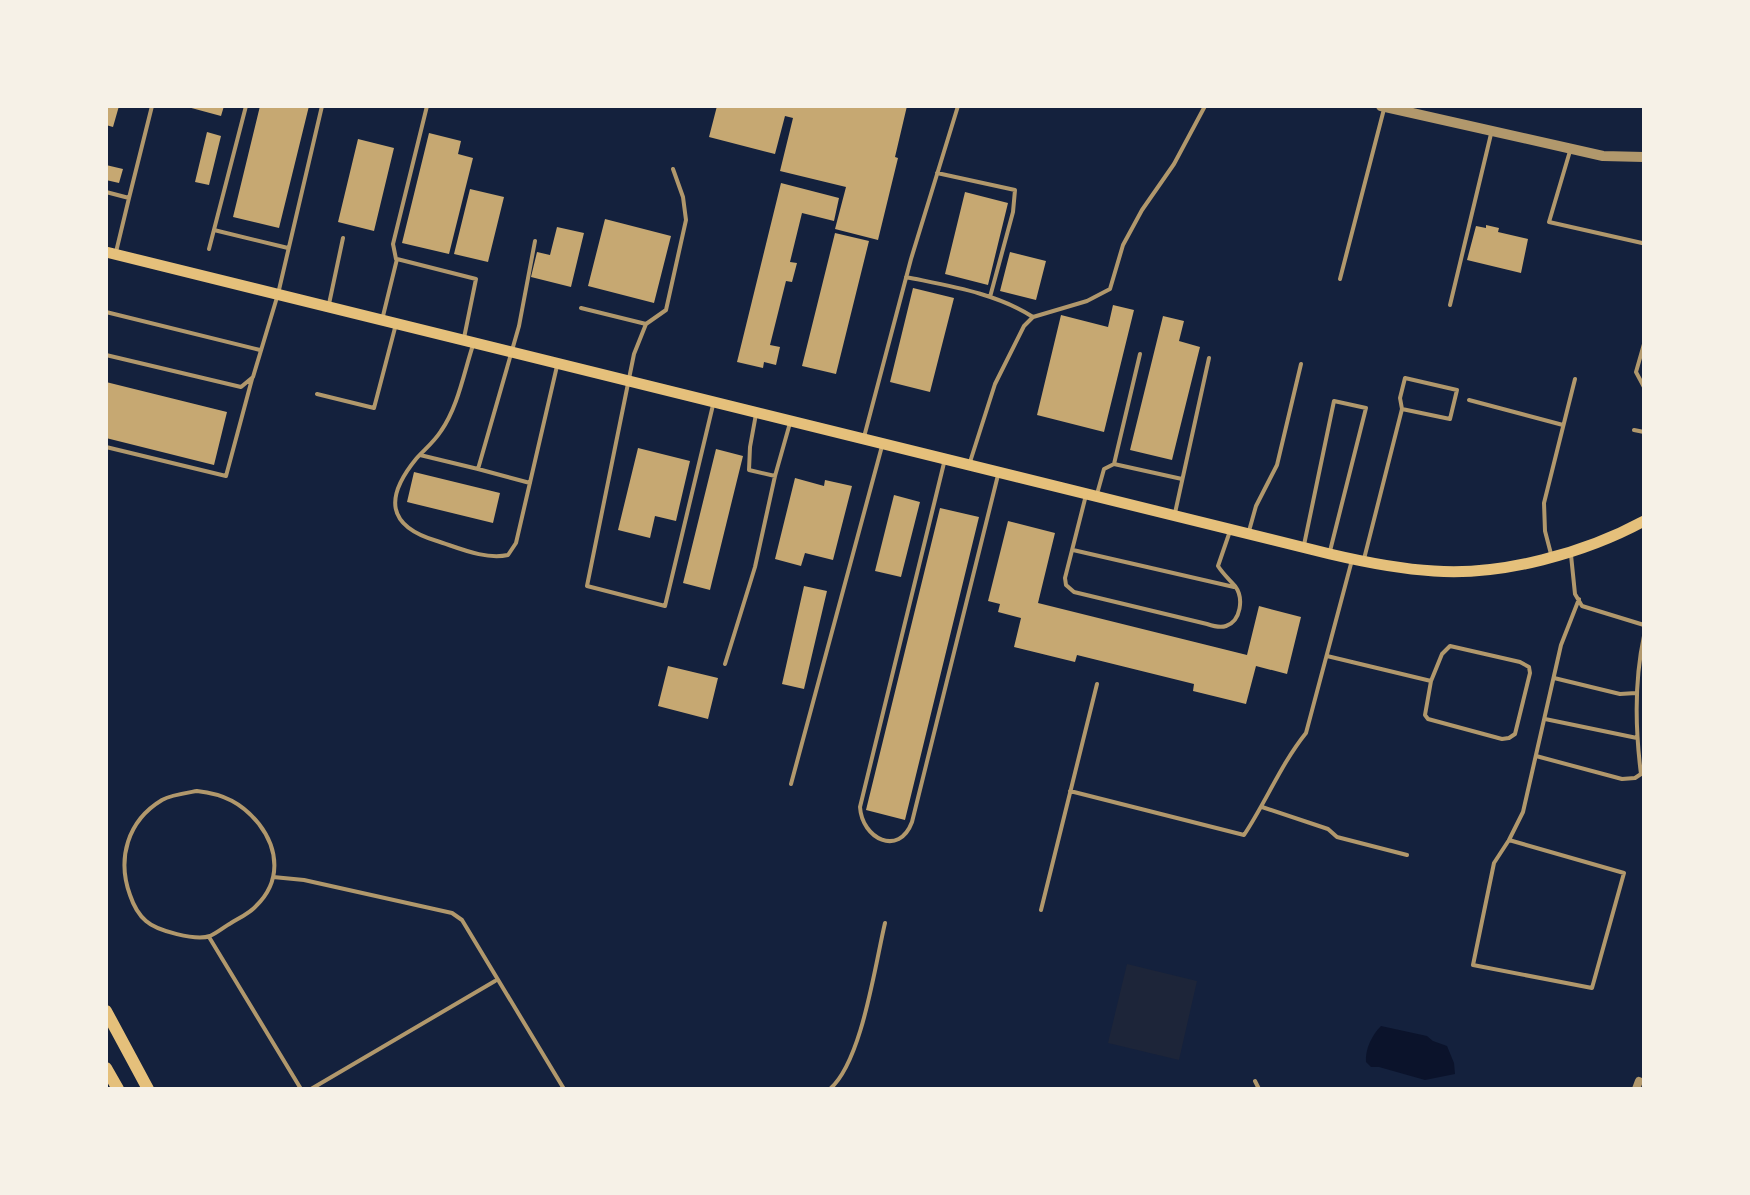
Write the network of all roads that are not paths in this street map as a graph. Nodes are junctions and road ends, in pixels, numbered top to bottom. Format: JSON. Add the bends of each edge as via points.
{"nodes":[{"id":1,"x":152,"y":106,"type":"edge"},
{"id":2,"x":246,"y":106,"type":"edge"},
{"id":3,"x":322,"y":106,"type":"edge"},
{"id":4,"x":427,"y":106,"type":"edge"},
{"id":5,"x":958,"y":106,"type":"edge"},
{"id":6,"x":1205,"y":106,"type":"edge"},
{"id":7,"x":1383,"y":106,"type":"edge"},
{"id":8,"x":1492,"y":132,"type":"junction"},
{"id":9,"x":1570,"y":149,"type":"junction"},
{"id":10,"x":1644,"y":157,"type":"edge"},
{"id":11,"x":673,"y":169,"type":"dead end"},
{"id":12,"x":937,"y":173,"type":"junction"},
{"id":13,"x":106,"y":192,"type":"edge"},
{"id":14,"x":129,"y":198,"type":"junction"},
{"id":15,"x":214,"y":230,"type":"junction"},
{"id":16,"x":343,"y":238,"type":"dead end"},
{"id":17,"x":535,"y":241,"type":"dead end"},
{"id":18,"x":1642,"y":243,"type":"edge"},
{"id":19,"x":288,"y":248,"type":"junction"},
{"id":20,"x":209,"y":249,"type":"dead end"},
{"id":21,"x":111,"y":253,"type":"edge"},
{"id":22,"x":397,"y":261,"type":"junction"},
{"id":23,"x":906,"y":277,"type":"junction"},
{"id":24,"x":1340,"y":279,"type":"dead end"},
{"id":25,"x":278,"y":294,"type":"junction"},
{"id":26,"x":990,"y":297,"type":"junction"},
{"id":27,"x":1450,"y":305,"type":"dead end"},
{"id":28,"x":328,"y":307,"type":"junction"},
{"id":29,"x":581,"y":308,"type":"dead end"},
{"id":30,"x":106,"y":312,"type":"edge"},
{"id":31,"x":1033,"y":317,"type":"junction"},
{"id":32,"x":382,"y":320,"type":"junction"},
{"id":33,"x":396,"y":323,"type":"junction"},
{"id":34,"x":646,"y":324,"type":"junction"},
{"id":35,"x":468,"y":341,"type":"junction"},
{"id":36,"x":1644,"y":344,"type":"edge"},
{"id":37,"x":260,"y":350,"type":"junction"},
{"id":38,"x":511,"y":352,"type":"junction"},
{"id":39,"x":1140,"y":354,"type":"dead end"},
{"id":40,"x":106,"y":355,"type":"edge"},
{"id":41,"x":1209,"y":358,"type":"dead end"},
{"id":42,"x":558,"y":363,"type":"junction"},
{"id":43,"x":1301,"y":364,"type":"dead end"},
{"id":44,"x":253,"y":377,"type":"junction"},
{"id":45,"x":1575,"y":379,"type":"dead end"},
{"id":46,"x":628,"y":381,"type":"junction"},
{"id":47,"x":1644,"y":387,"type":"edge"},
{"id":48,"x":317,"y":394,"type":"dead end"},
{"id":49,"x":1469,"y":400,"type":"dead end"},
{"id":50,"x":714,"y":401,"type":"junction"},
{"id":51,"x":1402,"y":409,"type":"junction"},
{"id":52,"x":757,"y":412,"type":"junction"},
{"id":53,"x":791,"y":420,"type":"junction"},
{"id":54,"x":1563,"y":425,"type":"junction"},
{"id":55,"x":1634,"y":430,"type":"dead end"},
{"id":56,"x":1644,"y":432,"type":"edge"},
{"id":57,"x":864,"y":439,"type":"junction"},
{"id":58,"x":883,"y":444,"type":"junction"},
{"id":59,"x":106,"y":447,"type":"edge"},
{"id":60,"x":420,"y":455,"type":"junction"},
{"id":61,"x":945,"y":459,"type":"junction"},
{"id":62,"x":1114,"y":464,"type":"junction"},
{"id":63,"x":969,"y":465,"type":"junction"},
{"id":64,"x":478,"y":469,"type":"junction"},
{"id":65,"x":998,"y":472,"type":"junction"},
{"id":66,"x":775,"y":476,"type":"junction"},
{"id":67,"x":1183,"y":479,"type":"junction"},
{"id":68,"x":530,"y":483,"type":"junction"},
{"id":69,"x":1091,"y":495,"type":"junction"},
{"id":70,"x":1174,"y":515,"type":"junction"},
{"id":71,"x":1644,"y":521,"type":"edge"},
{"id":72,"x":1231,"y":529,"type":"junction"},
{"id":73,"x":1249,"y":534,"type":"junction"},
{"id":74,"x":1304,"y":547,"type":"junction"},
{"id":75,"x":1073,"y":550,"type":"junction"},
{"id":76,"x":1571,"y":552,"type":"junction"},
{"id":77,"x":1330,"y":554,"type":"junction"},
{"id":78,"x":1552,"y":557,"type":"junction"},
{"id":79,"x":1358,"y":560,"type":"junction"},
{"id":80,"x":1237,"y":588,"type":"junction"},
{"id":81,"x":1579,"y":599,"type":"junction"},
{"id":82,"x":1644,"y":625,"type":"edge"},
{"id":83,"x":1644,"y":636,"type":"edge"},
{"id":84,"x":1327,"y":656,"type":"junction"},
{"id":85,"x":725,"y":664,"type":"dead end"},
{"id":86,"x":1554,"y":678,"type":"junction"},
{"id":87,"x":1431,"y":681,"type":"junction"},
{"id":88,"x":1097,"y":684,"type":"dead end"},
{"id":89,"x":1636,"y":693,"type":"junction"},
{"id":90,"x":1544,"y":719,"type":"junction"},
{"id":91,"x":1637,"y":738,"type":"junction"},
{"id":92,"x":1536,"y":756,"type":"junction"},
{"id":93,"x":791,"y":784,"type":"dead end"},
{"id":94,"x":1070,"y":791,"type":"junction"},
{"id":95,"x":1262,"y":807,"type":"junction"},
{"id":96,"x":1509,"y":840,"type":"junction"},
{"id":97,"x":1407,"y":855,"type":"dead end"},
{"id":98,"x":273,"y":877,"type":"junction"},
{"id":99,"x":1041,"y":910,"type":"dead end"},
{"id":100,"x":885,"y":923,"type":"dead end"},
{"id":101,"x":209,"y":936,"type":"junction"},
{"id":102,"x":496,"y":980,"type":"junction"},
{"id":103,"x":106,"y":1011,"type":"edge"},
{"id":104,"x":106,"y":1068,"type":"edge"},
{"id":105,"x":1255,"y":1081,"type":"dead end"},
{"id":106,"x":118,"y":1089,"type":"edge"},
{"id":107,"x":148,"y":1089,"type":"edge"},
{"id":108,"x":301,"y":1089,"type":"edge"},
{"id":109,"x":311,"y":1089,"type":"edge"},
{"id":110,"x":564,"y":1089,"type":"edge"},
{"id":111,"x":830,"y":1089,"type":"edge"},
{"id":112,"x":1259,"y":1089,"type":"edge"}],
"edges":[{"from":1,"to":14,"type":"lane"},
{"from":2,"to":15,"type":"lane"},
{"from":3,"to":19,"type":"lane"},
{"from":4,"to":22,"type":"lane","via":[[393,244]]},
{"from":5,"to":12,"type":"lane"},
{"from":6,"to":31,"type":"lane","via":[[1123,245],[1110,289]]},
{"from":7,"to":8,"type":"street"},
{"from":7,"to":24,"type":"lane"},
{"from":8,"to":9,"type":"street"},
{"from":8,"to":27,"type":"lane"},
{"from":9,"to":10,"type":"street"},
{"from":9,"to":18,"type":"lane","via":[[1549,222]]},
{"from":11,"to":34,"type":"lane","via":[[686,220],[666,310]]},
{"from":12,"to":23,"type":"lane"},
{"from":12,"to":26,"type":"lane","via":[[1015,190]]},
{"from":13,"to":14,"type":"lane"},
{"from":14,"to":21,"type":"lane"},
{"from":15,"to":19,"type":"lane"},
{"from":15,"to":20,"type":"lane"},
{"from":16,"to":28,"type":"lane"},
{"from":17,"to":38,"type":"lane"},
{"from":19,"to":25,"type":"lane"},
{"from":21,"to":25,"type":"main road"},
{"from":22,"to":32,"type":"lane"},
{"from":22,"to":35,"type":"lane","via":[[476,279]]},
{"from":23,"to":26,"type":"lane"},
{"from":23,"to":57,"type":"lane"},
{"from":25,"to":28,"type":"main road"},
{"from":25,"to":37,"type":"lane"},
{"from":26,"to":31,"type":"lane"},
{"from":28,"to":32,"type":"main road"},
{"from":29,"to":34,"type":"lane"},
{"from":30,"to":37,"type":"lane"},
{"from":31,"to":63,"type":"lane","via":[[995,384]]},
{"from":32,"to":33,"type":"main road"},
{"from":33,"to":35,"type":"main road"},
{"from":33,"to":48,"type":"lane","via":[[374,408]]},
{"from":34,"to":46,"type":"lane"},
{"from":35,"to":38,"type":"main road"},
{"from":35,"to":60,"type":"lane","via":[[453,405],[441,431]]},
{"from":36,"to":47,"type":"lane","via":[[1636,372]]},
{"from":37,"to":44,"type":"lane"},
{"from":38,"to":42,"type":"main road"},
{"from":38,"to":64,"type":"lane"},
{"from":39,"to":62,"type":"lane"},
{"from":40,"to":44,"type":"lane","via":[[241,387]]},
{"from":41,"to":67,"type":"lane"},
{"from":42,"to":46,"type":"main road"},
{"from":42,"to":68,"type":"lane"},
{"from":43,"to":73,"type":"lane","via":[[1277,465],[1256,506]]},
{"from":44,"to":59,"type":"lane","via":[[226,476]]},
{"from":45,"to":54,"type":"lane"},
{"from":46,"to":50,"type":"main road"},
{"from":46,"to":50,"type":"lane","via":[[587,586],[665,606]]},
{"from":49,"to":54,"type":"lane"},
{"from":50,"to":52,"type":"main road"},
{"from":51,"to":51,"type":"lane","via":[[1450,419],[1457,390],[1405,378]]},
{"from":51,"to":79,"type":"lane"},
{"from":52,"to":53,"type":"main road"},
{"from":52,"to":66,"type":"lane","via":[[749,470]]},
{"from":53,"to":57,"type":"main road"},
{"from":53,"to":66,"type":"lane"},
{"from":54,"to":78,"type":"lane","via":[[1544,503]]},
{"from":55,"to":56,"type":"lane"},
{"from":57,"to":58,"type":"main road"},
{"from":58,"to":61,"type":"main road"},
{"from":58,"to":93,"type":"lane"},
{"from":60,"to":64,"type":"lane"},
{"from":60,"to":68,"type":"lane","via":[[396,494],[398,518],[424,537],[495,558],[508,555],[516,543]]},
{"from":61,"to":63,"type":"main road"},
{"from":61,"to":65,"type":"lane","via":[[860,807],[867,831],[881,840],[903,837],[912,822]]},
{"from":62,"to":67,"type":"lane"},
{"from":62,"to":69,"type":"lane","via":[[1104,469]]},
{"from":63,"to":65,"type":"main road"},
{"from":64,"to":68,"type":"lane"},
{"from":65,"to":69,"type":"main road"},
{"from":66,"to":85,"type":"lane","via":[[755,567]]},
{"from":67,"to":70,"type":"lane"},
{"from":69,"to":70,"type":"main road"},
{"from":69,"to":75,"type":"lane"},
{"from":70,"to":72,"type":"main road"},
{"from":71,"to":76,"type":"main road"},
{"from":72,"to":73,"type":"main road"},
{"from":72,"to":80,"type":"lane","via":[[1218,566]]},
{"from":73,"to":74,"type":"main road"},
{"from":74,"to":77,"type":"main road"},
{"from":74,"to":77,"type":"lane","via":[[1334,401],[1366,408]]},
{"from":75,"to":80,"type":"lane"},
{"from":75,"to":80,"type":"lane","via":[[1065,578],[1074,592],[1207,624],[1230,625],[1239,614]]},
{"from":76,"to":78,"type":"main road"},
{"from":76,"to":81,"type":"lane"},
{"from":77,"to":79,"type":"main road"},
{"from":78,"to":79,"type":"main road","via":[[1438,572]]},
{"from":79,"to":84,"type":"lane"},
{"from":81,"to":82,"type":"lane","via":[[1582,606]]},
{"from":81,"to":86,"type":"lane"},
{"from":83,"to":89,"type":"lane"},
{"from":84,"to":87,"type":"lane"},
{"from":84,"to":95,"type":"lane","via":[[1306,733],[1290,752]]},
{"from":86,"to":89,"type":"lane"},
{"from":86,"to":90,"type":"lane"},
{"from":87,"to":87,"type":"lane","via":[[1428,719],[1502,739],[1515,734],[1529,667],[1450,646]]},
{"from":88,"to":94,"type":"lane"},
{"from":89,"to":91,"type":"lane"},
{"from":90,"to":91,"type":"lane"},
{"from":90,"to":92,"type":"lane"},
{"from":91,"to":92,"type":"lane","via":[[1641,774],[1635,778]]},
{"from":92,"to":96,"type":"lane","via":[[1523,812]]},
{"from":94,"to":95,"type":"lane","via":[[1244,835]]},
{"from":94,"to":99,"type":"lane"},
{"from":95,"to":97,"type":"lane","via":[[1328,829],[1337,837]]},
{"from":96,"to":96,"type":"lane","via":[[1494,863],[1473,965],[1592,988],[1624,873]]},
{"from":98,"to":101,"type":"lane","via":[[256,908]]},
{"from":98,"to":101,"type":"lane","via":[[275,853],[265,832],[247,809],[220,793],[197,791],[163,799],[144,815],[130,833],[123,862],[133,903],[146,922],[170,932]]},
{"from":98,"to":102,"type":"lane","via":[[452,913],[462,920]]},
{"from":100,"to":111,"type":"lane","via":[[860,1031],[846,1067]]},
{"from":101,"to":108,"type":"lane"},
{"from":102,"to":109,"type":"lane"},
{"from":102,"to":110,"type":"lane"},
{"from":103,"to":107,"type":"main road"},
{"from":104,"to":106,"type":"main road"},
{"from":105,"to":112,"type":"lane"}]}
